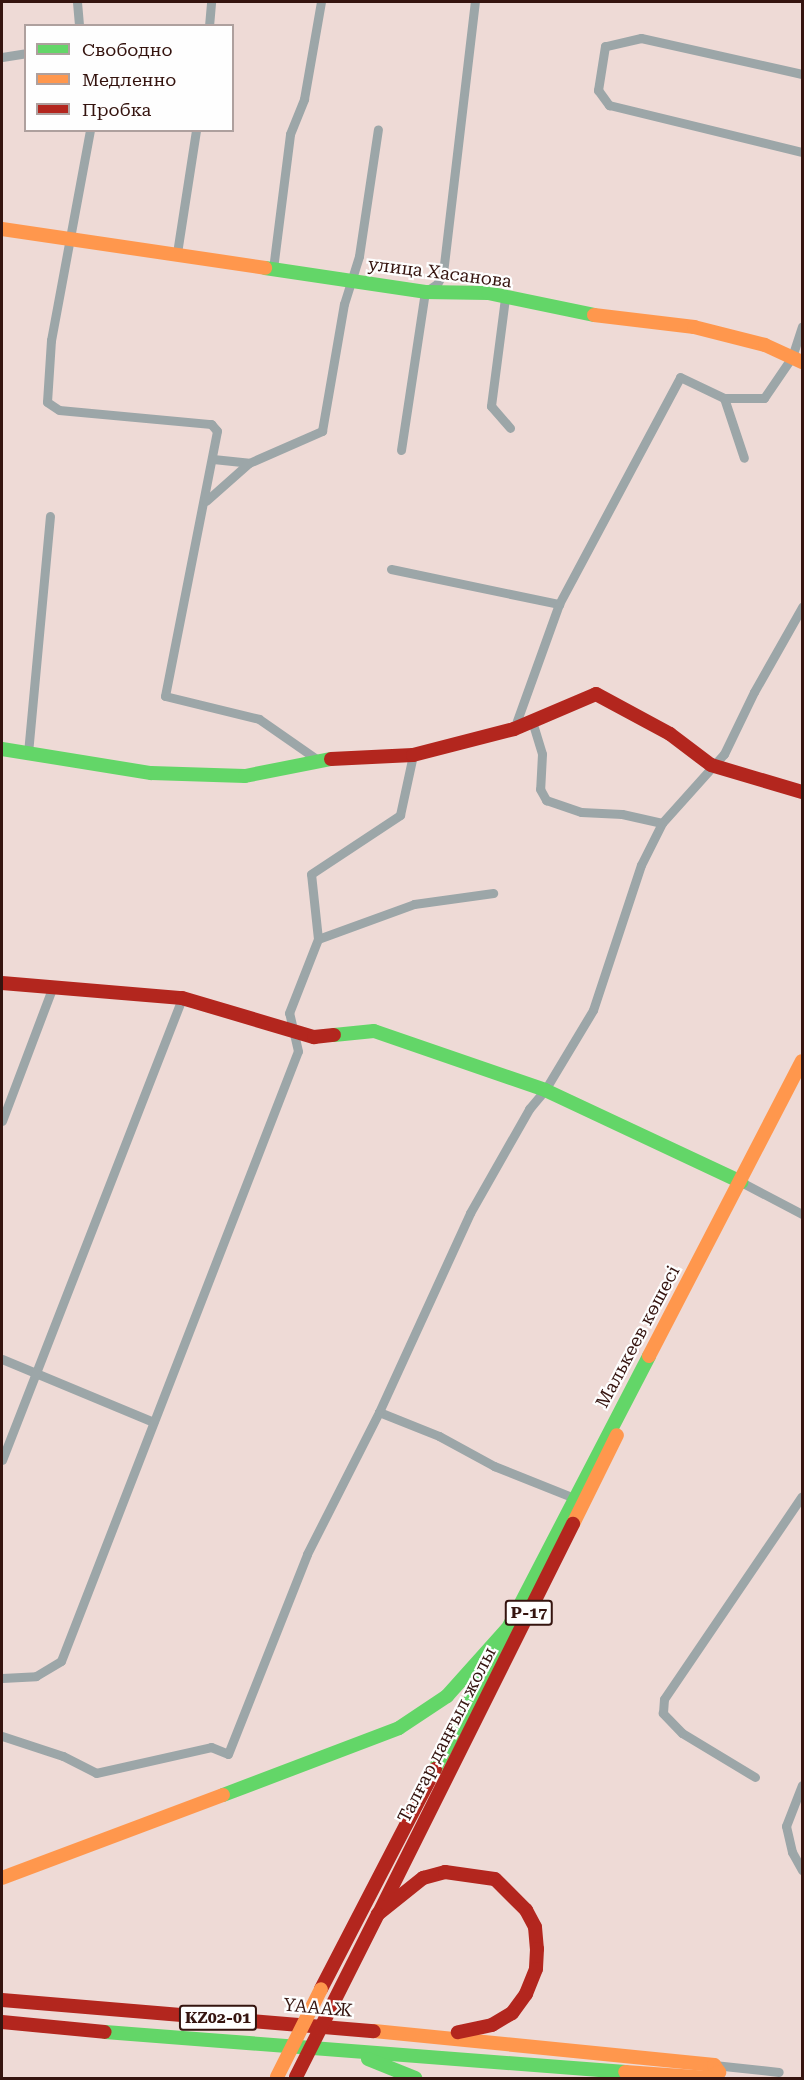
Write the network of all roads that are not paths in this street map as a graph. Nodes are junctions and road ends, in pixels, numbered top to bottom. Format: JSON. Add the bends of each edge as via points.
{"nodes":[{"id":1,"x":77,"y":2,"type":"edge"},
{"id":2,"x":211,"y":2,"type":"edge"},
{"id":3,"x":321,"y":2,"type":"edge"},
{"id":4,"x":475,"y":2,"type":"edge"},
{"id":5,"x":79,"y":24,"type":"edge"},
{"id":6,"x":209,"y":24,"type":"edge"},
{"id":7,"x":24,"y":53,"type":"edge"},
{"id":8,"x":2,"y":57,"type":"edge"},
{"id":9,"x":802,"y":74,"type":"edge"},
{"id":10,"x":378,"y":129,"type":"dead end"},
{"id":11,"x":90,"y":132,"type":"edge"},
{"id":12,"x":196,"y":132,"type":"edge"},
{"id":13,"x":802,"y":152,"type":"edge"},
{"id":14,"x":2,"y":229,"type":"edge"},
{"id":15,"x":68,"y":240,"type":"junction"},
{"id":16,"x":177,"y":253,"type":"junction"},
{"id":17,"x":273,"y":269,"type":"junction"},
{"id":18,"x":351,"y":279,"type":"junction"},
{"id":19,"x":425,"y":292,"type":"junction"},
{"id":20,"x":505,"y":298,"type":"junction"},
{"id":21,"x":802,"y":327,"type":"edge"},
{"id":22,"x":797,"y":359,"type":"edge"},
{"id":23,"x":724,"y":398,"type":"junction"},
{"id":24,"x":510,"y":428,"type":"dead end"},
{"id":25,"x":401,"y":450,"type":"dead end"},
{"id":26,"x":744,"y":458,"type":"dead end"},
{"id":27,"x":213,"y":459,"type":"junction"},
{"id":28,"x":249,"y":463,"type":"junction"},
{"id":29,"x":206,"y":501,"type":"junction"},
{"id":30,"x":50,"y":516,"type":"dead end"},
{"id":31,"x":391,"y":569,"type":"dead end"},
{"id":32,"x":559,"y":604,"type":"junction"},
{"id":33,"x":802,"y":607,"type":"edge"},
{"id":34,"x":532,"y":721,"type":"junction"},
{"id":35,"x":514,"y":729,"type":"junction"},
{"id":36,"x":2,"y":750,"type":"edge"},
{"id":37,"x":28,"y":753,"type":"junction"},
{"id":38,"x":413,"y":755,"type":"junction"},
{"id":39,"x":318,"y":760,"type":"junction"},
{"id":40,"x":711,"y":765,"type":"junction"},
{"id":41,"x":802,"y":792,"type":"edge"},
{"id":42,"x":662,"y":823,"type":"junction"},
{"id":43,"x":493,"y":893,"type":"dead end"},
{"id":44,"x":318,"y":939,"type":"junction"},
{"id":45,"x":2,"y":983,"type":"edge"},
{"id":46,"x":53,"y":986,"type":"junction"},
{"id":47,"x":182,"y":998,"type":"junction"},
{"id":48,"x":289,"y":1013,"type":"junction"},
{"id":49,"x":269,"y":1025,"type":"junction"},
{"id":50,"x":292,"y":1032,"type":"junction"},
{"id":51,"x":314,"y":1037,"type":"junction"},
{"id":52,"x":298,"y":1051,"type":"junction"},
{"id":53,"x":802,"y":1061,"type":"edge"},
{"id":54,"x":545,"y":1090,"type":"junction"},
{"id":55,"x":2,"y":1121,"type":"edge"},
{"id":56,"x":741,"y":1182,"type":"junction"},
{"id":57,"x":802,"y":1214,"type":"edge"},
{"id":58,"x":674,"y":1309,"type":"junction"},
{"id":59,"x":2,"y":1359,"type":"edge"},
{"id":60,"x":36,"y":1372,"type":"junction"},
{"id":61,"x":379,"y":1412,"type":"junction"},
{"id":62,"x":153,"y":1422,"type":"junction"},
{"id":63,"x":2,"y":1460,"type":"edge"},
{"id":64,"x":802,"y":1496,"type":"edge"},
{"id":65,"x":574,"y":1498,"type":"junction"},
{"id":66,"x":507,"y":1629,"type":"junction"},
{"id":67,"x":2,"y":1678,"type":"edge"},
{"id":68,"x":2,"y":1736,"type":"edge"},
{"id":69,"x":755,"y":1777,"type":"dead end"},
{"id":70,"x":802,"y":1785,"type":"edge"},
{"id":71,"x":802,"y":1870,"type":"edge"},
{"id":72,"x":2,"y":1878,"type":"edge"},
{"id":73,"x":378,"y":1914,"type":"junction"},
{"id":74,"x":2,"y":2000,"type":"edge"},
{"id":75,"x":2,"y":2022,"type":"edge"},
{"id":76,"x":434,"y":2036,"type":"junction"},
{"id":77,"x":348,"y":2052,"type":"junction"},
{"id":78,"x":779,"y":2072,"type":"dead end"},
{"id":79,"x":712,"y":2074,"type":"edge"},
{"id":80,"x":277,"y":2078,"type":"edge"},
{"id":81,"x":296,"y":2078,"type":"edge"},
{"id":82,"x":415,"y":2079,"type":"edge"}],
"edges":[{"from":1,"to":5,"type":"street"},
{"from":2,"to":6,"type":"street"},
{"from":3,"to":17,"type":"street","via":[[304,99],[291,134]]},
{"from":4,"to":19,"type":"street","via":[[442,273]]},
{"from":7,"to":8,"type":"street"},
{"from":9,"to":13,"type":"street","via":[[641,38],[605,46],[598,90],[609,105]]},
{"from":10,"to":18,"type":"street","via":[[359,256]]},
{"from":11,"to":15,"type":"street"},
{"from":12,"to":16,"type":"street"},
{"from":14,"to":15,"type":"main road","name":"улица Хасанова"},
{"from":15,"to":16,"type":"main road","name":"улица Хасанова"},
{"from":15,"to":27,"type":"street","via":[[61,302],[51,340],[47,402],[59,410],[211,424],[217,431]]},
{"from":16,"to":17,"type":"main road","name":"улица Хасанова"},
{"from":17,"to":18,"type":"main road","name":"улица Хасанова"},
{"from":18,"to":19,"type":"main road","name":"улица Хасанова"},
{"from":18,"to":28,"type":"street","via":[[322,431]]},
{"from":19,"to":20,"type":"main road","name":"улица Хасанова","via":[[488,293]]},
{"from":19,"to":25,"type":"street"},
{"from":20,"to":22,"type":"main road","name":"улица Хасанова","via":[[564,312],[694,327],[765,345]]},
{"from":20,"to":24,"type":"street","via":[[491,406]]},
{"from":21,"to":22,"type":"street"},
{"from":22,"to":23,"type":"street","via":[[764,398]]},
{"from":23,"to":26,"type":"street"},
{"from":23,"to":32,"type":"street","via":[[680,377]]},
{"from":27,"to":28,"type":"street"},
{"from":27,"to":29,"type":"street"},
{"from":28,"to":29,"type":"street"},
{"from":29,"to":39,"type":"street","via":[[165,696],[258,719]]},
{"from":30,"to":37,"type":"street"},
{"from":31,"to":32,"type":"street"},
{"from":32,"to":35,"type":"street"},
{"from":33,"to":40,"type":"street","via":[[724,754]]},
{"from":34,"to":35,"type":"main road"},
{"from":34,"to":40,"type":"main road","via":[[596,694],[670,734]]},
{"from":34,"to":42,"type":"street","via":[[542,754],[540,789],[546,800],[581,812],[622,814]]},
{"from":35,"to":38,"type":"main road"},
{"from":36,"to":37,"type":"main road"},
{"from":37,"to":39,"type":"main road","via":[[151,773],[245,776]]},
{"from":38,"to":39,"type":"main road"},
{"from":38,"to":44,"type":"street","via":[[400,815],[311,874]]},
{"from":40,"to":41,"type":"main road"},
{"from":40,"to":42,"type":"street"},
{"from":42,"to":54,"type":"street","via":[[641,865],[593,1010]]},
{"from":43,"to":44,"type":"street","via":[[414,904]]},
{"from":44,"to":48,"type":"street"},
{"from":45,"to":46,"type":"main road"},
{"from":46,"to":47,"type":"main road"},
{"from":46,"to":55,"type":"street"},
{"from":47,"to":49,"type":"main road"},
{"from":47,"to":60,"type":"street"},
{"from":48,"to":49,"type":"street"},
{"from":48,"to":50,"type":"street"},
{"from":49,"to":50,"type":"main road"},
{"from":50,"to":51,"type":"main road"},
{"from":50,"to":52,"type":"street"},
{"from":51,"to":52,"type":"street"},
{"from":51,"to":54,"type":"main road","via":[[374,1031]]},
{"from":52,"to":62,"type":"street"},
{"from":53,"to":56,"type":"main road","name":"Малькеев көшесі"},
{"from":54,"to":56,"type":"main road"},
{"from":54,"to":61,"type":"street","via":[[529,1109],[470,1213]]},
{"from":56,"to":57,"type":"street"},
{"from":56,"to":58,"type":"main road","name":"Малькеев көшесі"},
{"from":58,"to":65,"type":"main road","name":"Малькеев көшесі"},
{"from":58,"to":73,"type":"main road","name":"Талғар даңғыл жолы","number":"P-17","via":[[603,1467]]},
{"from":59,"to":60,"type":"street"},
{"from":60,"to":62,"type":"street"},
{"from":60,"to":63,"type":"street"},
{"from":61,"to":65,"type":"street","via":[[439,1436],[494,1466]]},
{"from":61,"to":68,"type":"street","via":[[307,1554],[228,1754],[211,1747],[96,1773],[63,1756]]},
{"from":62,"to":67,"type":"street","via":[[61,1661],[36,1676]]},
{"from":64,"to":69,"type":"street","via":[[664,1699],[663,1713],[682,1733]]},
{"from":65,"to":66,"type":"main road","name":"Малькеев көшесі"},
{"from":66,"to":72,"type":"main road","via":[[447,1696],[399,1728]]},
{"from":66,"to":80,"type":"main road","name":"Талғар даңғыл жолы","number":"P-17","bridge":true},
{"from":70,"to":71,"type":"street","via":[[786,1826],[792,1852]]},
{"from":73,"to":76,"type":"main road","via":[[423,1878],[470,1873],[495,1879],[513,1893],[535,1927],[536,1969],[526,1994],[512,2013],[478,2029]]},
{"from":73,"to":81,"type":"main road","name":"Талғар даңғыл жолы","number":"P-17","bridge":true},
{"from":74,"to":76,"type":"main road","name":"ҮАААЖ","number":"KZ02-01"},
{"from":75,"to":77,"type":"main road","number":"KZ02-01"},
{"from":76,"to":79,"type":"main road","name":"ҮАААЖ","number":"KZ02-01","via":[[631,2056]]},
{"from":77,"to":79,"type":"main road","number":"KZ02-01","via":[[627,2072]]},
{"from":77,"to":82,"type":"main road"},
{"from":78,"to":79,"type":"street","number":"KZ02-01"}]}
